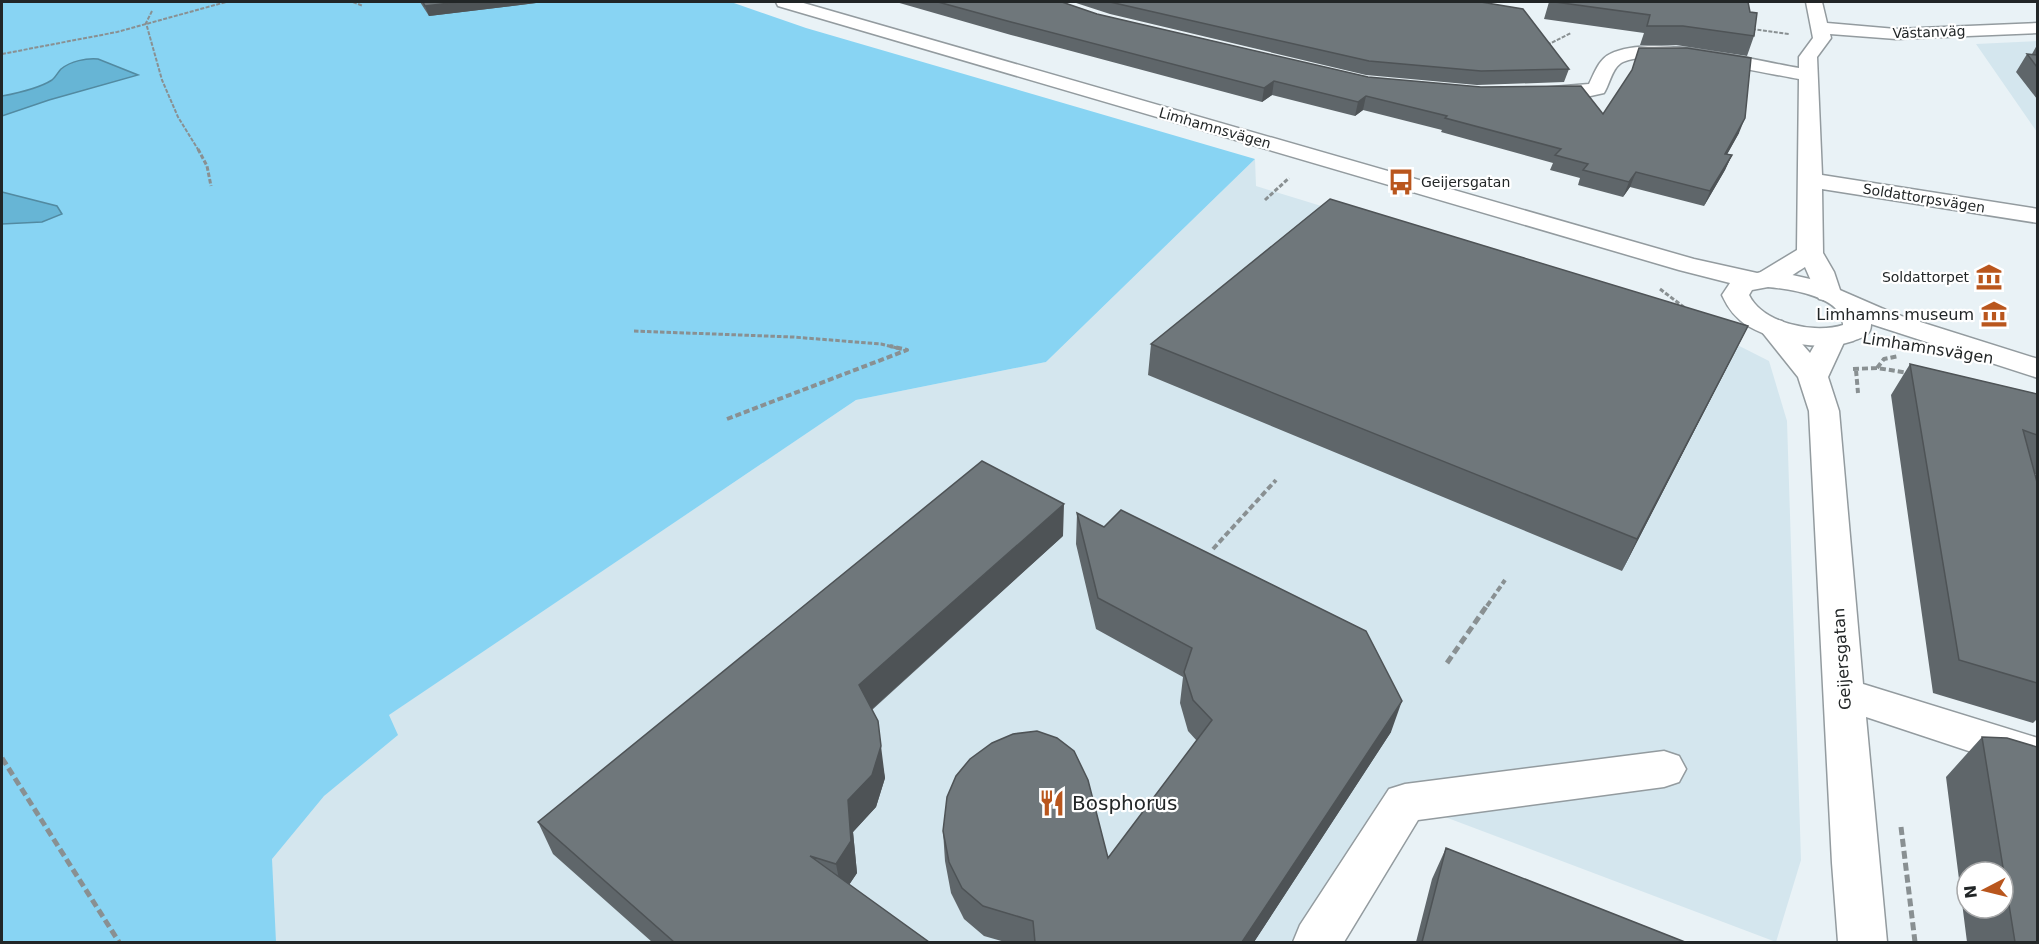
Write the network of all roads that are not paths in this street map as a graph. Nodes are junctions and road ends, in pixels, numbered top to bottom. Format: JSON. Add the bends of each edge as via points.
{"nodes":[{"id":1,"x":784,"y":2,"type":"edge"},
{"id":2,"x":1814,"y":2,"type":"edge"},
{"id":3,"x":1821,"y":28,"type":"junction"},
{"id":4,"x":2037,"y":28,"type":"edge"},
{"id":5,"x":1807,"y":75,"type":"junction"},
{"id":6,"x":1518,"y":94,"type":"edge"},
{"id":7,"x":1811,"y":180,"type":"junction"},
{"id":8,"x":2037,"y":216,"type":"edge"},
{"id":9,"x":1810,"y":253,"type":"junction"},
{"id":10,"x":1752,"y":287,"type":"junction"},
{"id":11,"x":1836,"y":298,"type":"junction"},
{"id":12,"x":1772,"y":327,"type":"junction"},
{"id":13,"x":1840,"y":337,"type":"junction"},
{"id":14,"x":2009,"y":360,"type":"junction"},
{"id":15,"x":2037,"y":369,"type":"edge"},
{"id":16,"x":1813,"y":376,"type":"junction"},
{"id":17,"x":1844,"y":694,"type":"junction"},
{"id":18,"x":2037,"y":756,"type":"edge"},
{"id":19,"x":1664,"y":769,"type":"dead end"},
{"id":20,"x":1317,"y":942,"type":"edge"},
{"id":21,"x":1863,"y":942,"type":"edge"}],
"edges":[{"from":1,"to":10,"type":"street","name":"Limhamnsvägen"},
{"from":2,"to":3,"type":"street"},
{"from":3,"to":4,"type":"street","name":"Västanväg","via":[[1896,34]]},
{"from":3,"to":5,"type":"street","via":[[1822,38],[1808,57]]},
{"from":5,"to":6,"type":"street","via":[[1639,52],[1611,62],[1597,88]]},
{"from":5,"to":7,"type":"street"},
{"from":7,"to":8,"type":"street","name":"Soldattorpsvägen"},
{"from":7,"to":9,"type":"street"},
{"from":9,"to":10,"type":"street"},
{"from":9,"to":11,"type":"street"},
{"from":10,"to":11,"type":"street","name":"Limhamnsvägen","via":[[1809,286]]},
{"from":10,"to":12,"type":"street","name":"Limhamnsvägen","via":[[1749,315]]},
{"from":11,"to":13,"type":"street","via":[[1855,312],[1859,321],[1857,330]]},
{"from":11,"to":14,"type":"street","name":"Limhamnsvägen","via":[[1885,320]]},
{"from":12,"to":13,"type":"street","name":"Limhamnsvägen","via":[[1792,334]]},
{"from":12,"to":16,"type":"street","name":"Geijersgatan"},
{"from":13,"to":14,"type":"street","name":"Limhamnsvägen","via":[[1886,340],[1915,348]]},
{"from":13,"to":16,"type":"street"},
{"from":14,"to":15,"type":"street","name":"Limhamnsvägen"},
{"from":16,"to":17,"type":"street","name":"Geijersgatan","via":[[1824,411]]},
{"from":17,"to":18,"type":"street"},
{"from":17,"to":21,"type":"street","name":"Geijersgatan"},
{"from":19,"to":20,"type":"street","via":[[1405,803]]}]}
